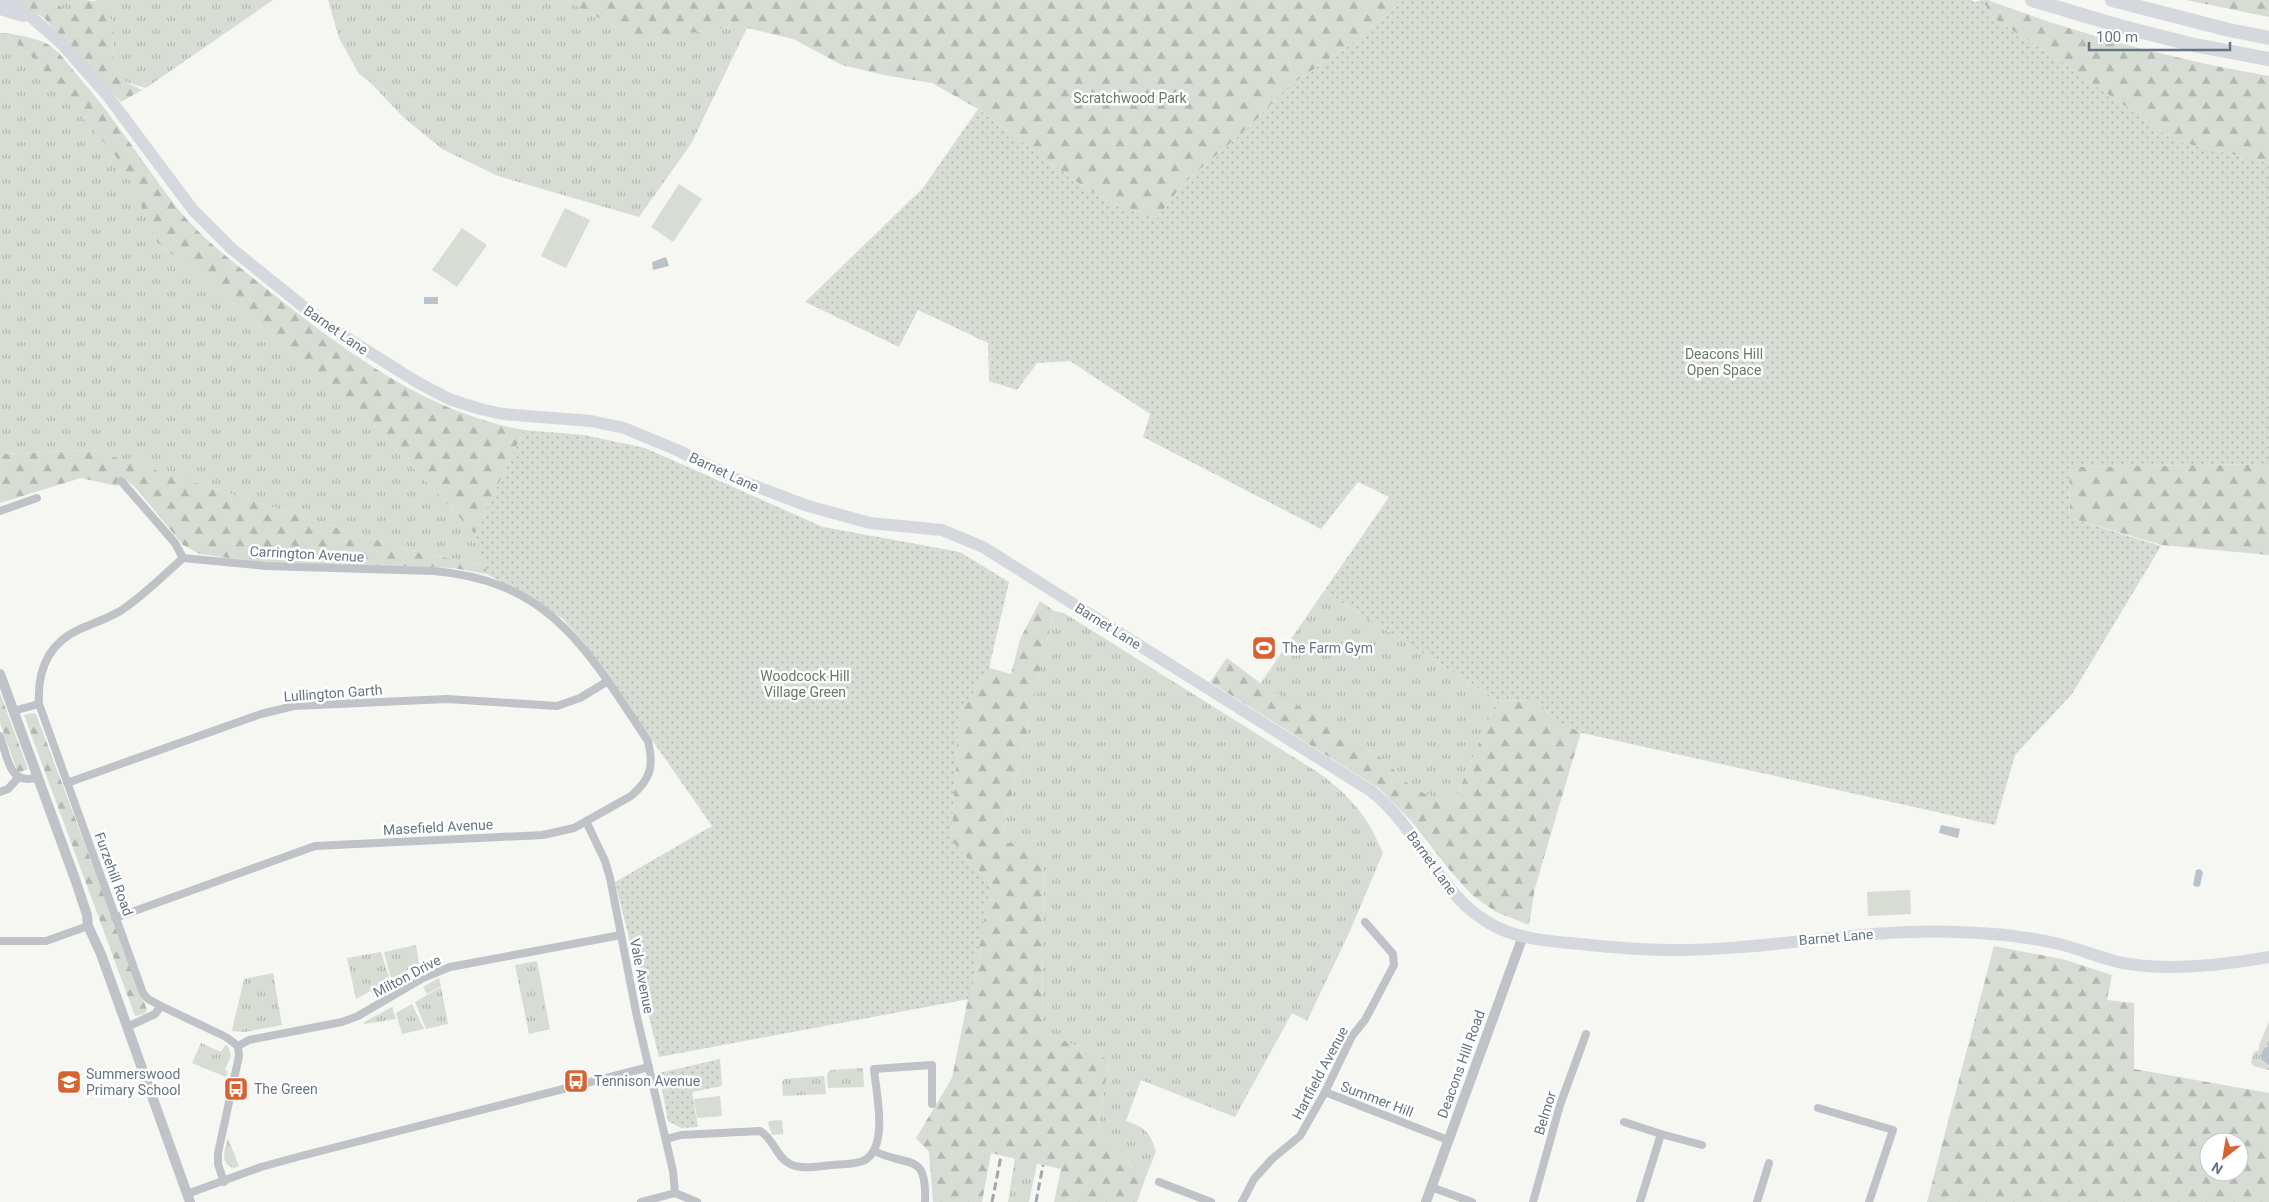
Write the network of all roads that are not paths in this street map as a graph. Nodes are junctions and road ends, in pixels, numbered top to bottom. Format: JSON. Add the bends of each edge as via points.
{"nodes":[{"id":1,"x":5,"y":0,"type":"edge"},
{"id":2,"x":2032,"y":0,"type":"edge"},
{"id":3,"x":2112,"y":0,"type":"edge"},
{"id":4,"x":0,"y":9,"type":"edge"},
{"id":5,"x":32,"y":19,"type":"junction"},
{"id":6,"x":2269,"y":38,"type":"edge"},
{"id":7,"x":2269,"y":59,"type":"edge"},
{"id":8,"x":121,"y":481,"type":"dead end"},
{"id":9,"x":37,"y":498,"type":"dead end"},
{"id":10,"x":0,"y":511,"type":"edge"},
{"id":11,"x":183,"y":558,"type":"junction"},
{"id":12,"x":0,"y":674,"type":"edge"},
{"id":13,"x":608,"y":682,"type":"junction"},
{"id":14,"x":39,"y":704,"type":"junction"},
{"id":15,"x":13,"y":711,"type":"junction"},
{"id":16,"x":0,"y":736,"type":"edge"},
{"id":17,"x":38,"y":777,"type":"junction"},
{"id":18,"x":18,"y":778,"type":"junction"},
{"id":19,"x":67,"y":783,"type":"junction"},
{"id":20,"x":0,"y":792,"type":"edge"},
{"id":21,"x":586,"y":822,"type":"junction"},
{"id":22,"x":115,"y":918,"type":"junction"},
{"id":23,"x":1365,"y":922,"type":"dead end"},
{"id":24,"x":88,"y":926,"type":"junction"},
{"id":25,"x":621,"y":935,"type":"junction"},
{"id":26,"x":1523,"y":936,"type":"junction"},
{"id":27,"x":0,"y":940,"type":"edge"},
{"id":28,"x":2269,"y":957,"type":"edge"},
{"id":29,"x":161,"y":1006,"type":"junction"},
{"id":30,"x":127,"y":1027,"type":"junction"},
{"id":31,"x":1586,"y":1034,"type":"dead end"},
{"id":32,"x":238,"y":1046,"type":"junction"},
{"id":33,"x":649,"y":1067,"type":"junction"},
{"id":34,"x":1325,"y":1092,"type":"junction"},
{"id":35,"x":932,"y":1104,"type":"dead end"},
{"id":36,"x":1818,"y":1108,"type":"dead end"},
{"id":37,"x":1624,"y":1122,"type":"dead end"},
{"id":38,"x":1661,"y":1134,"type":"junction"},
{"id":39,"x":666,"y":1139,"type":"junction"},
{"id":40,"x":1448,"y":1140,"type":"junction"},
{"id":41,"x":1702,"y":1145,"type":"dead end"},
{"id":42,"x":874,"y":1150,"type":"junction"},
{"id":43,"x":1769,"y":1163,"type":"dead end"},
{"id":44,"x":224,"y":1182,"type":"junction"},
{"id":45,"x":1159,"y":1182,"type":"dead end"},
{"id":46,"x":1431,"y":1187,"type":"junction"},
{"id":47,"x":675,"y":1193,"type":"junction"},
{"id":48,"x":188,"y":1198,"type":"edge"},
{"id":49,"x":641,"y":1202,"type":"edge"},
{"id":50,"x":697,"y":1202,"type":"edge"},
{"id":51,"x":925,"y":1202,"type":"edge"},
{"id":52,"x":1212,"y":1202,"type":"edge"},
{"id":53,"x":1242,"y":1202,"type":"edge"},
{"id":54,"x":1426,"y":1202,"type":"edge"},
{"id":55,"x":1472,"y":1202,"type":"edge"},
{"id":56,"x":1533,"y":1202,"type":"edge"},
{"id":57,"x":1640,"y":1202,"type":"edge"},
{"id":58,"x":1757,"y":1202,"type":"edge"},
{"id":59,"x":1870,"y":1202,"type":"edge"}],
"edges":[{"from":1,"to":5,"type":"main road","name":"Barnet Lane","via":[[20,7]]},
{"from":2,"to":7,"type":"highway","via":[[2194,45]]},
{"from":3,"to":6,"type":"highway"},
{"from":4,"to":5,"type":"main road","name":"Barnet Lane"},
{"from":5,"to":26,"type":"main road","name":"Barnet Lane","via":[[62,44],[107,96],[210,229],[326,325],[373,355],[449,399],[480,409],[591,421],[624,428],[734,478],[808,506],[870,523],[942,530],[983,547],[1371,791],[1398,817],[1458,900],[1492,924]]},
{"from":8,"to":11,"type":"street","via":[[175,543]]},
{"from":9,"to":10,"type":"street"},
{"from":11,"to":13,"type":"street","name":"Carrington Avenue","via":[[275,567],[434,571],[484,579],[524,596],[551,614],[584,648]]},
{"from":11,"to":14,"type":"street","via":[[120,611],[66,636],[53,648],[42,669]]},
{"from":12,"to":15,"type":"street"},
{"from":13,"to":19,"type":"street","name":"Lullington Garth","via":[[580,698],[557,706],[447,699],[294,706],[261,714]]},
{"from":13,"to":21,"type":"street","name":"Masefield Avenue","via":[[648,741],[652,757],[648,777],[638,790]]},
{"from":14,"to":15,"type":"street"},
{"from":14,"to":19,"type":"street","name":"Furzehill Road"},
{"from":15,"to":17,"type":"street"},
{"from":16,"to":18,"type":"street","via":[[13,773]]},
{"from":17,"to":18,"type":"street"},
{"from":17,"to":24,"type":"street","via":[[84,906]]},
{"from":18,"to":20,"type":"street","via":[[8,789]]},
{"from":19,"to":22,"type":"street","name":"Furzehill Road"},
{"from":21,"to":22,"type":"street","name":"Masefield Avenue","via":[[543,835],[315,846]]},
{"from":21,"to":25,"type":"street","name":"Vale Avenue","via":[[605,860]]},
{"from":22,"to":29,"type":"street","name":"Furzehill Road","via":[[143,993]]},
{"from":23,"to":34,"type":"street","name":"Hartfield Avenue","via":[[1393,954],[1394,965],[1365,1020],[1352,1036]]},
{"from":24,"to":27,"type":"street","via":[[46,941]]},
{"from":24,"to":30,"type":"street"},
{"from":25,"to":32,"type":"street","name":"Milton Drive","via":[[450,967],[342,1022],[250,1040]]},
{"from":25,"to":33,"type":"street","name":"Vale Avenue"},
{"from":26,"to":28,"type":"main road","name":"Barnet Lane","via":[[1614,947],[1677,950],[1834,937],[1954,932],[2015,935],[2061,944],[2128,964],[2158,967]]},
{"from":26,"to":40,"type":"street","name":"Deacons Hill Road"},
{"from":29,"to":30,"type":"street","via":[[155,1014]]},
{"from":29,"to":32,"type":"street"},
{"from":30,"to":48,"type":"street"},
{"from":31,"to":56,"type":"street","name":"Belmor","via":[[1560,1105]]},
{"from":32,"to":44,"type":"street","via":[[239,1056],[218,1153]]},
{"from":33,"to":39,"type":"street","name":"Vale Avenue"},
{"from":33,"to":44,"type":"street","via":[[301,1156]]},
{"from":34,"to":40,"type":"street","name":"Summer Hill"},
{"from":34,"to":53,"type":"street","name":"Hartfield Avenue","via":[[1300,1136],[1254,1179]]},
{"from":35,"to":42,"type":"street","via":[[932,1065],[874,1069],[880,1136]]},
{"from":36,"to":59,"type":"street","via":[[1893,1130]]},
{"from":37,"to":38,"type":"street"},
{"from":38,"to":41,"type":"street"},
{"from":38,"to":57,"type":"street"},
{"from":39,"to":42,"type":"street","via":[[681,1135],[760,1131],[769,1137],[780,1157],[796,1167],[857,1163]]},
{"from":39,"to":47,"type":"street","name":"Vale Avenue"},
{"from":40,"to":46,"type":"street","name":"Deacons Hill Road"},
{"from":42,"to":51,"type":"street","via":[[920,1168],[925,1181]]},
{"from":43,"to":58,"type":"street"},
{"from":44,"to":48,"type":"street"},
{"from":45,"to":52,"type":"street"},
{"from":46,"to":54,"type":"street","name":"Deacons Hill Road"},
{"from":46,"to":55,"type":"street"},
{"from":47,"to":49,"type":"street"},
{"from":47,"to":50,"type":"street"}]}
